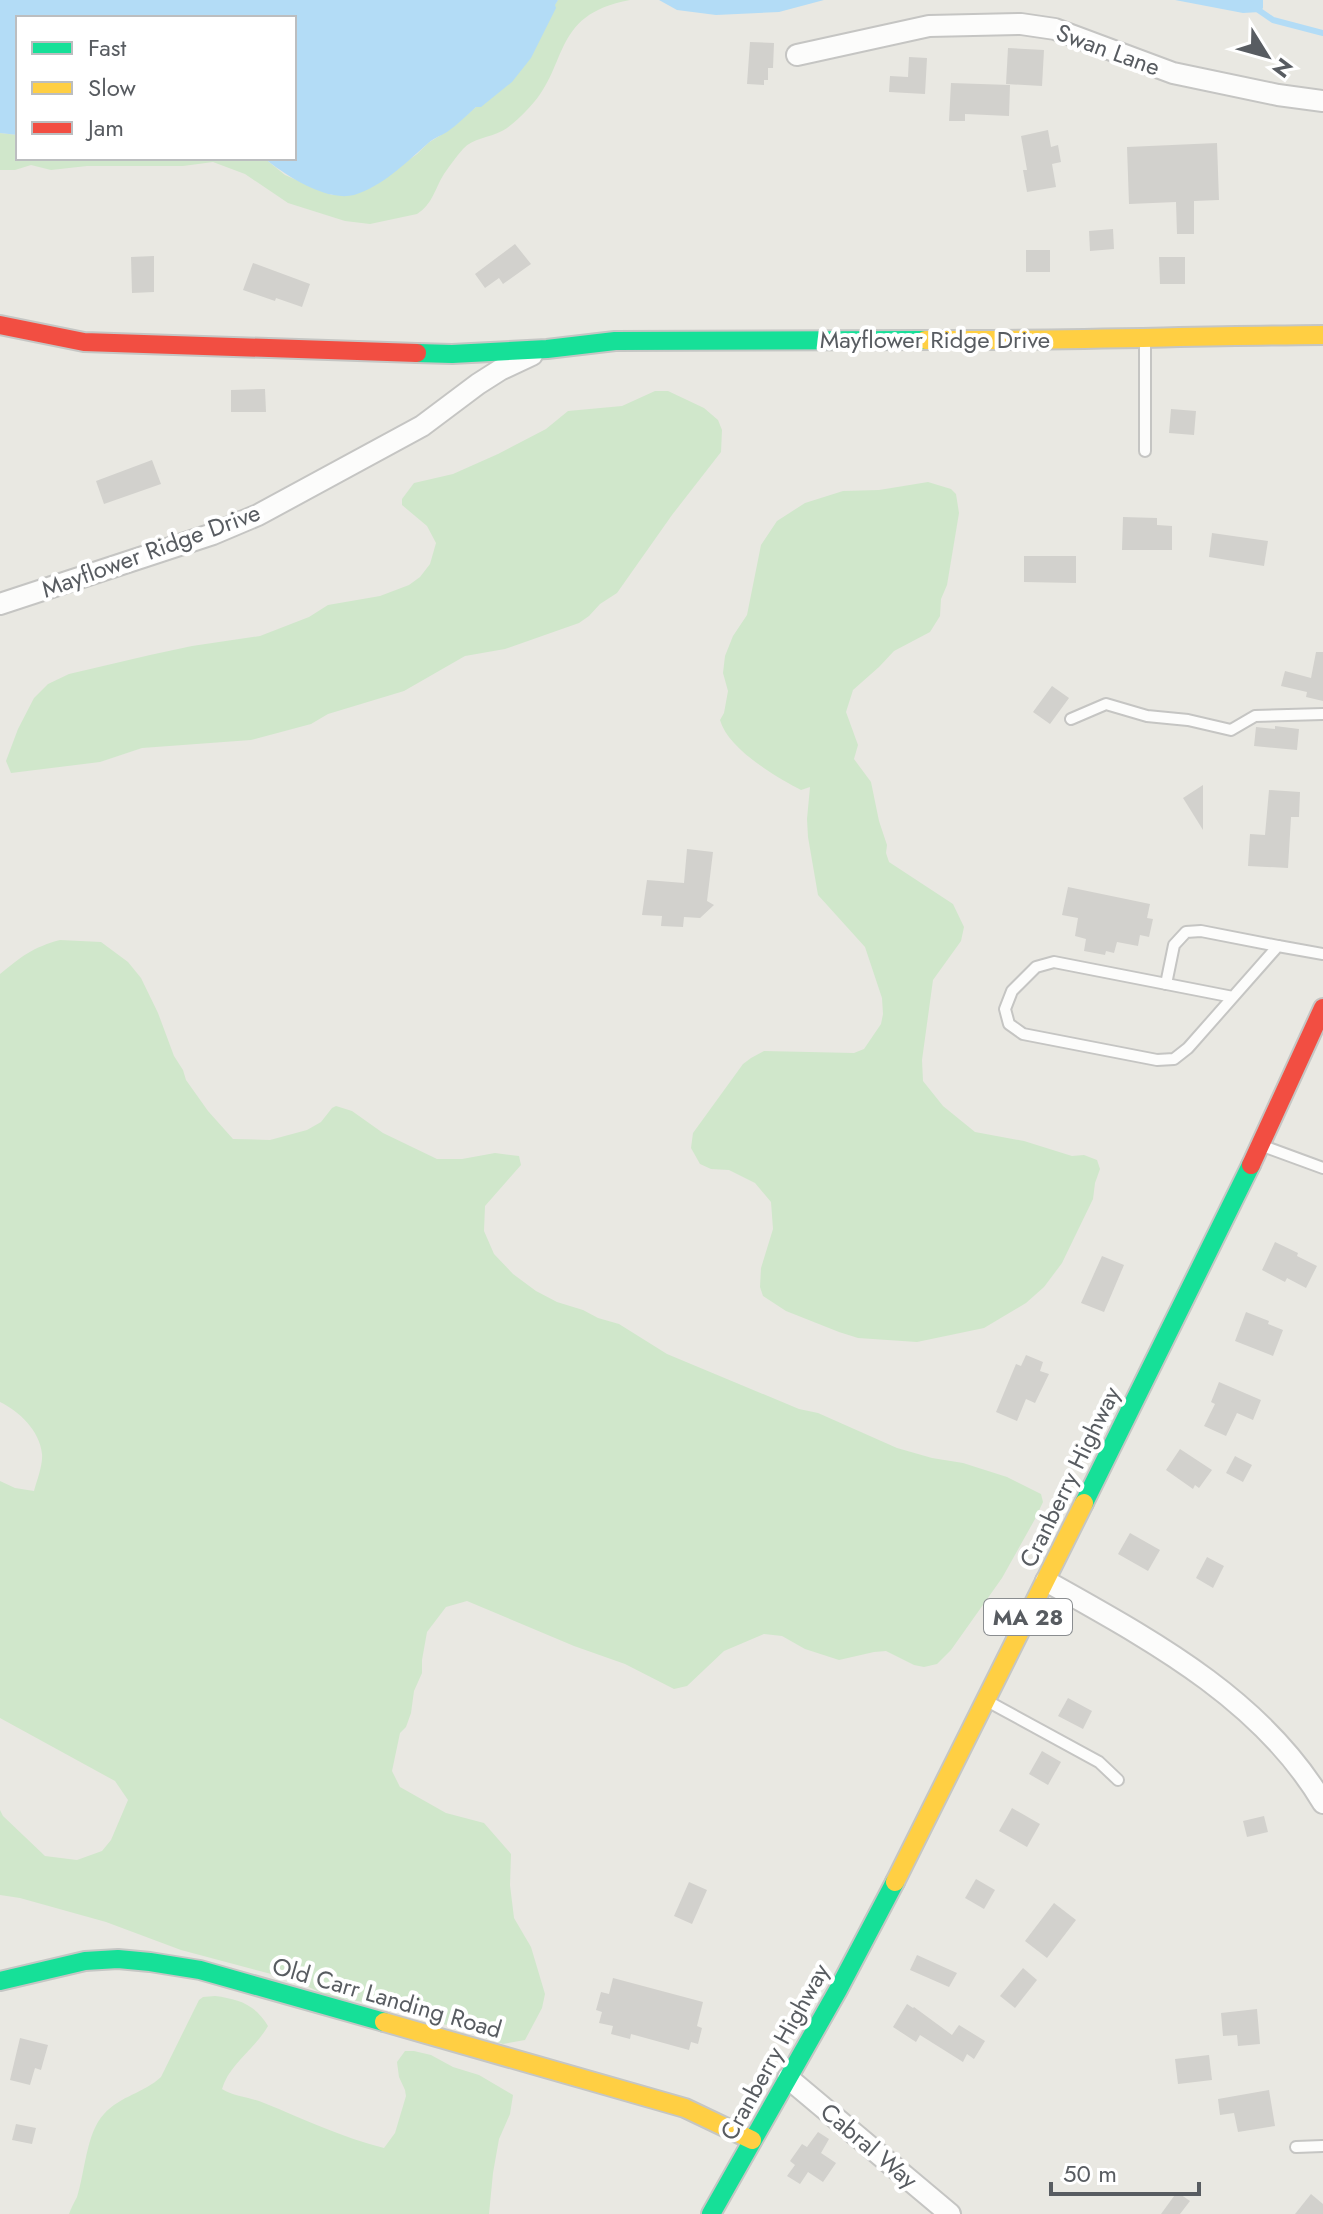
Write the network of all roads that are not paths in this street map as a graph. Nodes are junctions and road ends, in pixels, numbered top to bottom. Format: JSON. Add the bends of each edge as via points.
{"nodes":[{"id":1,"x":797,"y":55,"type":"dead end"},
{"id":2,"x":1323,"y":101,"type":"edge"},
{"id":3,"x":0,"y":325,"type":"edge"},
{"id":4,"x":1323,"y":335,"type":"edge"},
{"id":5,"x":1145,"y":338,"type":"junction"},
{"id":6,"x":547,"y":349,"type":"junction"},
{"id":7,"x":1145,"y":451,"type":"dead end"},
{"id":8,"x":0,"y":604,"type":"edge"},
{"id":9,"x":1323,"y":714,"type":"edge"},
{"id":10,"x":1071,"y":719,"type":"dead end"},
{"id":11,"x":1278,"y":946,"type":"junction"},
{"id":12,"x":1323,"y":954,"type":"edge"},
{"id":13,"x":1166,"y":984,"type":"junction"},
{"id":14,"x":1233,"y":997,"type":"junction"},
{"id":15,"x":1323,"y":1008,"type":"edge"},
{"id":16,"x":1261,"y":1145,"type":"junction"},
{"id":17,"x":1323,"y":1168,"type":"edge"},
{"id":18,"x":1046,"y":1581,"type":"junction"},
{"id":19,"x":987,"y":1701,"type":"junction"},
{"id":20,"x":1118,"y":1780,"type":"dead end"},
{"id":21,"x":1323,"y":1803,"type":"edge"},
{"id":22,"x":0,"y":1981,"type":"edge"},
{"id":23,"x":788,"y":2078,"type":"junction"},
{"id":24,"x":752,"y":2140,"type":"junction"},
{"id":25,"x":1323,"y":2146,"type":"edge"},
{"id":26,"x":1296,"y":2147,"type":"dead end"},
{"id":27,"x":711,"y":2214,"type":"edge"},
{"id":28,"x":950,"y":2214,"type":"edge"}],
"edges":[{"from":1,"to":2,"type":"street","name":"Swan Lane","via":[[929,26],[1021,24],[1055,29],[1173,73]]},
{"from":3,"to":6,"type":"street","name":"Mayflower Ridge Drive","via":[[119,344],[452,354]]},
{"from":4,"to":5,"type":"street","name":"Mayflower Ridge Drive"},
{"from":5,"to":6,"type":"street","name":"Mayflower Ridge Drive","via":[[615,341]]},
{"from":5,"to":7,"type":"lane"},
{"from":6,"to":8,"type":"street","name":"Mayflower Ridge Drive","via":[[500,370],[422,426],[258,515]]},
{"from":9,"to":10,"type":"lane","via":[[1255,716],[1231,730],[1106,704]]},
{"from":11,"to":12,"type":"lane"},
{"from":11,"to":13,"type":"lane","via":[[1186,932],[1174,945]]},
{"from":11,"to":14,"type":"lane"},
{"from":13,"to":14,"type":"lane"},
{"from":13,"to":14,"type":"lane","via":[[1054,962],[1036,967],[1012,991],[1005,1009],[1009,1024],[1023,1034],[1157,1060],[1174,1059],[1188,1048]]},
{"from":15,"to":16,"type":"street","name":"Cranberry Highway","number":"MA 28"},
{"from":16,"to":17,"type":"lane"},
{"from":16,"to":18,"type":"street","name":"Cranberry Highway","number":"MA 28"},
{"from":18,"to":19,"type":"street","name":"Cranberry Highway","number":"MA 28"},
{"from":18,"to":21,"type":"street","via":[[1166,1651],[1231,1699],[1282,1748]]},
{"from":19,"to":20,"type":"lane","via":[[1099,1762]]},
{"from":19,"to":23,"type":"street","name":"Cranberry Highway","number":"MA 28"},
{"from":22,"to":24,"type":"street","name":"Old Carr Landing Road","via":[[68,1963],[115,1958],[200,1970],[685,2108]]},
{"from":23,"to":24,"type":"street","name":"Cranberry Highway","number":"MA 28"},
{"from":23,"to":28,"type":"street","name":"Cabral Way"},
{"from":24,"to":27,"type":"street","name":"Cranberry Highway","number":"MA 28"},
{"from":25,"to":26,"type":"lane"}]}
